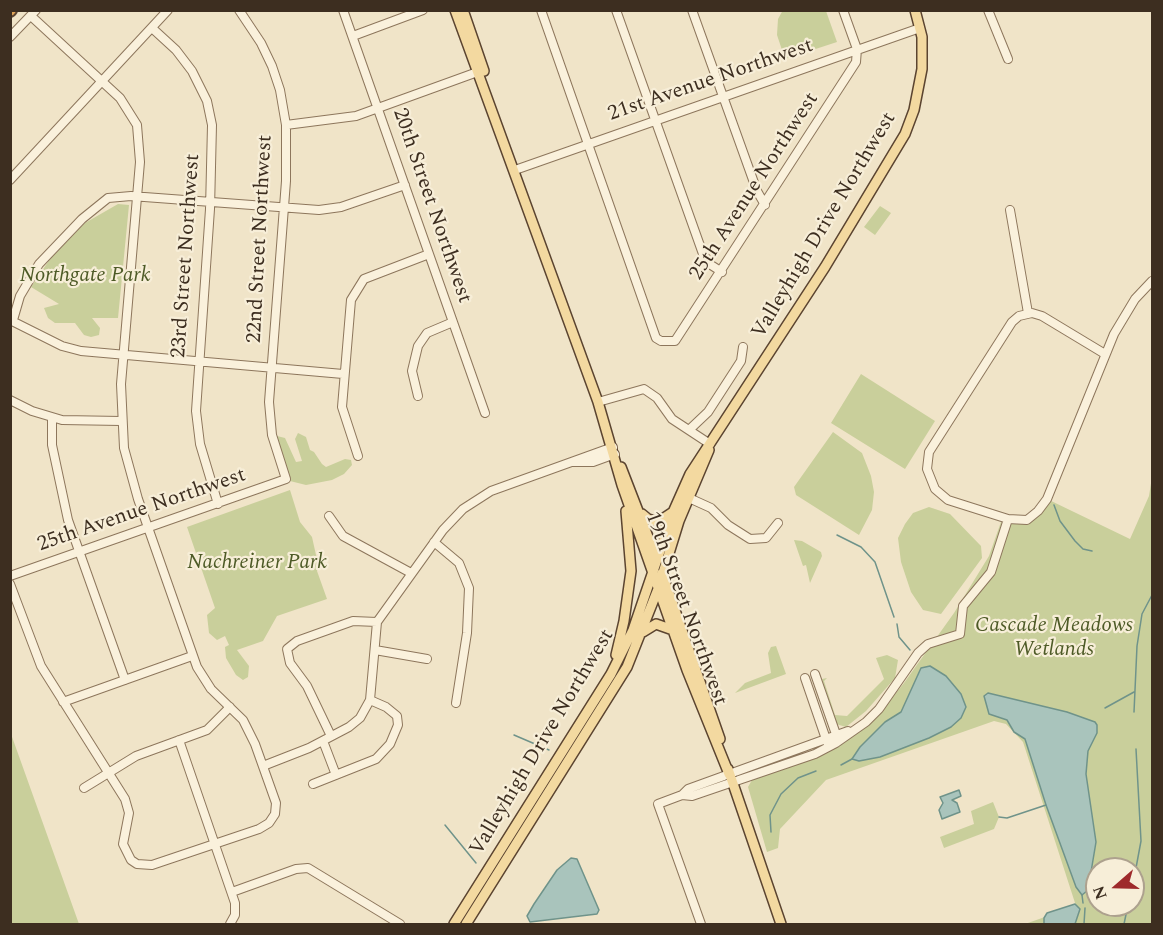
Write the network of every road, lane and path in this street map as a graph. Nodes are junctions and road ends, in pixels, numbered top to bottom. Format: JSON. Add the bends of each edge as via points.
{"nodes":[{"id":1,"x":168,"y":10,"type":"edge"},
{"id":2,"x":239,"y":10,"type":"edge"},
{"id":3,"x":343,"y":10,"type":"edge"},
{"id":4,"x":423,"y":10,"type":"edge"},
{"id":5,"x":455,"y":10,"type":"edge"},
{"id":6,"x":463,"y":10,"type":"edge"},
{"id":7,"x":541,"y":10,"type":"edge"},
{"id":8,"x":616,"y":10,"type":"edge"},
{"id":9,"x":692,"y":10,"type":"edge"},
{"id":10,"x":843,"y":10,"type":"edge"},
{"id":11,"x":915,"y":10,"type":"edge"},
{"id":12,"x":988,"y":10,"type":"edge"},
{"id":13,"x":33,"y":13,"type":"edge"},
{"id":14,"x":152,"y":28,"type":"junction"},
{"id":15,"x":920,"y":28,"type":"junction"},
{"id":16,"x":353,"y":36,"type":"junction"},
{"id":17,"x":10,"y":37,"type":"edge"},
{"id":18,"x":857,"y":49,"type":"junction"},
{"id":19,"x":1008,"y":59,"type":"dead end"},
{"id":20,"x":481,"y":71,"type":"junction"},
{"id":21,"x":103,"y":82,"type":"junction"},
{"id":22,"x":722,"y":96,"type":"junction"},
{"id":23,"x":378,"y":108,"type":"junction"},
{"id":24,"x":655,"y":119,"type":"junction"},
{"id":25,"x":286,"y":124,"type":"junction"},
{"id":26,"x":588,"y":144,"type":"junction"},
{"id":27,"x":514,"y":170,"type":"junction"},
{"id":28,"x":10,"y":180,"type":"edge"},
{"id":29,"x":405,"y":185,"type":"junction"},
{"id":30,"x":138,"y":196,"type":"junction"},
{"id":31,"x":211,"y":202,"type":"junction"},
{"id":32,"x":765,"y":205,"type":"junction"},
{"id":33,"x":284,"y":209,"type":"junction"},
{"id":34,"x":1010,"y":210,"type":"dead end"},
{"id":35,"x":429,"y":254,"type":"junction"},
{"id":36,"x":722,"y":272,"type":"junction"},
{"id":37,"x":1152,"y":281,"type":"edge"},
{"id":38,"x":1028,"y":313,"type":"junction"},
{"id":39,"x":12,"y":320,"type":"edge"},
{"id":40,"x":453,"y":322,"type":"junction"},
{"id":41,"x":743,"y":346,"type":"dead end"},
{"id":42,"x":1105,"y":354,"type":"junction"},
{"id":43,"x":123,"y":355,"type":"junction"},
{"id":44,"x":198,"y":361,"type":"junction"},
{"id":45,"x":271,"y":368,"type":"junction"},
{"id":46,"x":343,"y":374,"type":"junction"},
{"id":47,"x":418,"y":396,"type":"dead end"},
{"id":48,"x":10,"y":400,"type":"edge"},
{"id":49,"x":598,"y":402,"type":"junction"},
{"id":50,"x":485,"y":413,"type":"dead end"},
{"id":51,"x":51,"y":418,"type":"junction"},
{"id":52,"x":121,"y":422,"type":"junction"},
{"id":53,"x":689,"y":430,"type":"junction"},
{"id":54,"x":710,"y":444,"type":"junction"},
{"id":55,"x":614,"y":450,"type":"junction"},
{"id":56,"x":358,"y":456,"type":"dead end"},
{"id":57,"x":286,"y":479,"type":"joint"},
{"id":58,"x":622,"y":485,"type":"junction"},
{"id":59,"x":689,"y":498,"type":"junction"},
{"id":60,"x":637,"y":503,"type":"junction"},
{"id":61,"x":218,"y":504,"type":"junction"},
{"id":62,"x":674,"y":510,"type":"junction"},
{"id":63,"x":329,"y":516,"type":"dead end"},
{"id":64,"x":1008,"y":519,"type":"junction"},
{"id":65,"x":778,"y":523,"type":"dead end"},
{"id":66,"x":148,"y":528,"type":"junction"},
{"id":67,"x":434,"y":542,"type":"junction"},
{"id":68,"x":79,"y":552,"type":"junction"},
{"id":69,"x":657,"y":560,"type":"junction"},
{"id":70,"x":411,"y":573,"type":"junction"},
{"id":71,"x":658,"y":574,"type":"junction"},
{"id":72,"x":10,"y":576,"type":"edge"},
{"id":73,"x":10,"y":584,"type":"edge"},
{"id":74,"x":658,"y":589,"type":"junction"},
{"id":75,"x":377,"y":622,"type":"junction"},
{"id":76,"x":673,"y":630,"type":"junction"},
{"id":77,"x":643,"y":632,"type":"junction"},
{"id":78,"x":375,"y":650,"type":"junction"},
{"id":79,"x":192,"y":656,"type":"junction"},
{"id":80,"x":427,"y":659,"type":"dead end"},
{"id":81,"x":611,"y":674,"type":"junction"},
{"id":82,"x":815,"y":674,"type":"dead end"},
{"id":83,"x":805,"y":678,"type":"dead end"},
{"id":84,"x":125,"y":680,"type":"junction"},
{"id":85,"x":370,"y":700,"type":"junction"},
{"id":86,"x":63,"y":702,"type":"junction"},
{"id":87,"x":456,"y":703,"type":"dead end"},
{"id":88,"x":230,"y":707,"type":"junction"},
{"id":89,"x":838,"y":738,"type":"junction"},
{"id":90,"x":327,"y":739,"type":"junction"},
{"id":91,"x":178,"y":740,"type":"junction"},
{"id":92,"x":828,"y":743,"type":"junction"},
{"id":93,"x":263,"y":766,"type":"junction"},
{"id":94,"x":109,"y":771,"type":"junction"},
{"id":95,"x":336,"y":775,"type":"junction"},
{"id":96,"x":730,"y":778,"type":"junction"},
{"id":97,"x":313,"y":784,"type":"dead end"},
{"id":98,"x":84,"y":788,"type":"dead end"},
{"id":99,"x":214,"y":844,"type":"junction"},
{"id":100,"x":232,"y":892,"type":"junction"},
{"id":101,"x":230,"y":924,"type":"edge"},
{"id":102,"x":400,"y":924,"type":"edge"},
{"id":103,"x":454,"y":924,"type":"edge"},
{"id":104,"x":466,"y":924,"type":"edge"},
{"id":105,"x":701,"y":924,"type":"edge"},
{"id":106,"x":781,"y":924,"type":"edge"}],
"edges":[{"from":1,"to":14,"type":"street"},
{"from":2,"to":25,"type":"street","name":"22nd Street Northwest","via":[[272,66]]},
{"from":3,"to":16,"type":"street","name":"20th Street Northwest"},
{"from":4,"to":16,"type":"street"},
{"from":5,"to":20,"type":"main road","name":"19th Street Northwest"},
{"from":6,"to":20,"type":"main road","name":"19th Street Northwest"},
{"from":7,"to":26,"type":"street"},
{"from":8,"to":24,"type":"street"},
{"from":9,"to":22,"type":"street"},
{"from":10,"to":18,"type":"street"},
{"from":11,"to":15,"type":"main road","name":"Valleyhigh Drive Northwest"},
{"from":12,"to":19,"type":"street"},
{"from":13,"to":17,"type":"street"},
{"from":13,"to":21,"type":"street"},
{"from":14,"to":21,"type":"street"},
{"from":14,"to":31,"type":"street","name":"23rd Street Northwest","via":[[187,63],[207,102],[213,136]]},
{"from":15,"to":18,"type":"street","name":"21st Avenue Northwest"},
{"from":15,"to":54,"type":"main road","name":"Valleyhigh Drive Northwest","via":[[922,69],[905,134],[825,267]]},
{"from":16,"to":23,"type":"street","name":"20th Street Northwest"},
{"from":18,"to":22,"type":"street","name":"21st Avenue Northwest"},
{"from":18,"to":32,"type":"street","name":"25th Avenue Northwest","via":[[853,69]]},
{"from":20,"to":23,"type":"street"},
{"from":20,"to":27,"type":"main road","name":"19th Street Northwest"},
{"from":21,"to":28,"type":"street"},
{"from":21,"to":30,"type":"street","via":[[127,105],[137,125]]},
{"from":22,"to":24,"type":"street","name":"21st Avenue Northwest"},
{"from":22,"to":32,"type":"street","via":[[756,191]]},
{"from":23,"to":25,"type":"street","via":[[344,119]]},
{"from":23,"to":29,"type":"street","name":"20th Street Northwest"},
{"from":24,"to":26,"type":"street","name":"21st Avenue Northwest"},
{"from":24,"to":36,"type":"street","via":[[703,254]]},
{"from":25,"to":33,"type":"street","name":"22nd Street Northwest"},
{"from":26,"to":27,"type":"street","name":"21st Avenue Northwest"},
{"from":26,"to":36,"type":"street","name":"25th Avenue Northwest","via":[[656,338],[675,341]]},
{"from":27,"to":49,"type":"main road","name":"19th Street Northwest"},
{"from":29,"to":33,"type":"street","via":[[333,208]]},
{"from":29,"to":35,"type":"street","name":"20th Street Northwest"},
{"from":30,"to":31,"type":"street"},
{"from":30,"to":39,"type":"street","via":[[108,198],[82,219],[33,272]]},
{"from":30,"to":43,"type":"street"},
{"from":31,"to":33,"type":"street"},
{"from":31,"to":44,"type":"street","name":"23rd Street Northwest"},
{"from":32,"to":36,"type":"street","name":"25th Avenue Northwest"},
{"from":33,"to":45,"type":"street","name":"22nd Street Northwest"},
{"from":34,"to":38,"type":"street"},
{"from":35,"to":40,"type":"street","name":"20th Street Northwest"},
{"from":35,"to":46,"type":"street","via":[[380,271],[359,284],[351,300]]},
{"from":37,"to":42,"type":"street","via":[[1124,315]]},
{"from":38,"to":42,"type":"street","via":[[1042,316]]},
{"from":38,"to":64,"type":"street","via":[[1012,322],[930,452],[927,469],[938,492],[948,500]]},
{"from":39,"to":43,"type":"street","via":[[67,348]]},
{"from":40,"to":47,"type":"street","via":[[427,333],[418,346],[412,375]]},
{"from":40,"to":50,"type":"street","name":"20th Street Northwest"},
{"from":41,"to":53,"type":"street","via":[[741,361],[708,412]]},
{"from":42,"to":64,"type":"street","via":[[1044,506],[1027,520]]},
{"from":43,"to":44,"type":"street"},
{"from":43,"to":52,"type":"street"},
{"from":44,"to":45,"type":"street"},
{"from":44,"to":61,"type":"street","name":"23rd Street Northwest","via":[[198,434]]},
{"from":45,"to":46,"type":"street"},
{"from":45,"to":57,"type":"street","name":"22nd Street Northwest","via":[[269,417]]},
{"from":46,"to":56,"type":"street","via":[[342,407]]},
{"from":48,"to":51,"type":"street"},
{"from":49,"to":53,"type":"street","via":[[644,388],[672,419]]},
{"from":49,"to":55,"type":"main road","name":"19th Street Northwest"},
{"from":51,"to":52,"type":"street"},
{"from":51,"to":68,"type":"street","via":[[64,507]]},
{"from":52,"to":66,"type":"street","via":[[129,469]]},
{"from":53,"to":54,"type":"street"},
{"from":54,"to":59,"type":"main road","name":"Valleyhigh Drive Northwest"},
{"from":54,"to":62,"type":"main road","name":"Valleyhigh Drive Northwest","via":[[690,474]]},
{"from":55,"to":58,"type":"main road","name":"19th Street Northwest"},
{"from":55,"to":60,"type":"main road","name":"19th Street Northwest"},
{"from":55,"to":67,"type":"street","via":[[593,462],[573,461],[481,496],[454,516]]},
{"from":57,"to":61,"type":"street","name":"25th Avenue Northwest"},
{"from":58,"to":71,"type":"main road","name":"19th Street Northwest"},
{"from":58,"to":81,"type":"main road","via":[[630,532],[631,571]]},
{"from":59,"to":65,"type":"street","via":[[711,508],[750,539],[766,538]]},
{"from":59,"to":71,"type":"main road","name":"Valleyhigh Drive Northwest"},
{"from":60,"to":62,"type":"main road","via":[[645,517],[654,522],[665,519]]},
{"from":60,"to":69,"type":"main road","name":"19th Street Northwest"},
{"from":61,"to":66,"type":"street","name":"25th Avenue Northwest"},
{"from":62,"to":69,"type":"main road","name":"Valleyhigh Drive Northwest"},
{"from":63,"to":70,"type":"street","via":[[343,536]]},
{"from":64,"to":89,"type":"street","via":[[991,572],[963,606],[960,634],[928,644],[885,703],[866,722]]},
{"from":66,"to":68,"type":"street","name":"25th Avenue Northwest"},
{"from":66,"to":79,"type":"street"},
{"from":67,"to":70,"type":"street"},
{"from":67,"to":87,"type":"street","via":[[459,563],[469,588],[466,647]]},
{"from":68,"to":72,"type":"street","name":"25th Avenue Northwest"},
{"from":68,"to":84,"type":"street"},
{"from":69,"to":71,"type":"main road","name":"Valleyhigh Drive Northwest"},
{"from":70,"to":75,"type":"street"},
{"from":71,"to":74,"type":"main road","name":"19th Street Northwest"},
{"from":71,"to":81,"type":"main road","name":"Valleyhigh Drive Northwest"},
{"from":71,"to":96,"type":"main road","name":"19th Street Northwest","via":[[710,710]]},
{"from":73,"to":86,"type":"street","via":[[37,658]]},
{"from":74,"to":76,"type":"main road","name":"19th Street Northwest"},
{"from":74,"to":77,"type":"main road","name":"Valleyhigh Drive Northwest"},
{"from":75,"to":78,"type":"street"},
{"from":75,"to":90,"type":"street","via":[[353,621],[297,641],[287,649],[290,663],[307,686]]},
{"from":76,"to":77,"type":"main road","via":[[656,624]]},
{"from":76,"to":96,"type":"main road","name":"19th Street Northwest"},
{"from":77,"to":104,"type":"main road","name":"Valleyhigh Drive Northwest","via":[[613,693]]},
{"from":78,"to":80,"type":"street"},
{"from":78,"to":85,"type":"street"},
{"from":79,"to":84,"type":"street"},
{"from":79,"to":88,"type":"street","via":[[206,683]]},
{"from":81,"to":103,"type":"main road","name":"Valleyhigh Drive Northwest"},
{"from":82,"to":89,"type":"street"},
{"from":83,"to":92,"type":"street"},
{"from":84,"to":86,"type":"street"},
{"from":85,"to":90,"type":"street","via":[[355,723]]},
{"from":85,"to":95,"type":"street","via":[[394,712],[396,732],[376,759]]},
{"from":86,"to":94,"type":"street"},
{"from":88,"to":91,"type":"street","via":[[210,728]]},
{"from":88,"to":93,"type":"street","via":[[247,725]]},
{"from":89,"to":92,"type":"street"},
{"from":90,"to":93,"type":"street"},
{"from":90,"to":95,"type":"street"},
{"from":91,"to":94,"type":"street"},
{"from":91,"to":99,"type":"street"},
{"from":92,"to":96,"type":"street"},
{"from":93,"to":99,"type":"street","via":[[276,802],[273,818],[263,828]]},
{"from":94,"to":98,"type":"street"},
{"from":94,"to":99,"type":"street","via":[[129,808],[123,844],[131,860],[152,865]]},
{"from":95,"to":97,"type":"street"},
{"from":96,"to":105,"type":"street","via":[[688,789],[658,804]]},
{"from":96,"to":106,"type":"main road","name":"19th Street Northwest"},
{"from":99,"to":100,"type":"street"},
{"from":100,"to":101,"type":"street","via":[[236,911]]},
{"from":100,"to":102,"type":"street","via":[[306,867]]}]}
